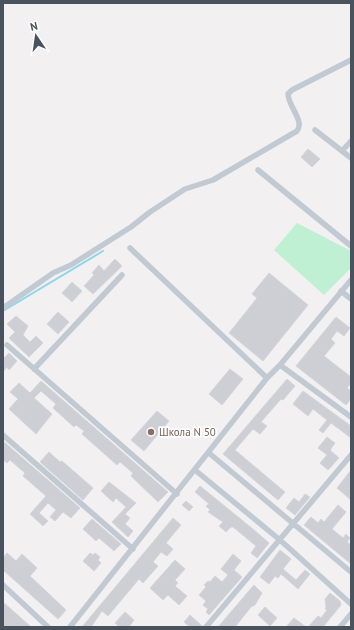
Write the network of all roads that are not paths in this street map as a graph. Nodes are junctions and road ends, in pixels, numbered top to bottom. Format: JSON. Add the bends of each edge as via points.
{"nodes":[{"id":1,"x":351,"y":60,"type":"edge"},
{"id":2,"x":315,"y":130,"type":"dead end"},
{"id":3,"x":351,"y":141,"type":"edge"},
{"id":4,"x":342,"y":151,"type":"junction"},
{"id":5,"x":351,"y":158,"type":"edge"},
{"id":6,"x":258,"y":170,"type":"dead end"},
{"id":7,"x":351,"y":246,"type":"edge"},
{"id":8,"x":130,"y":248,"type":"dead end"},
{"id":9,"x":122,"y":275,"type":"dead end"},
{"id":10,"x":351,"y":280,"type":"edge"},
{"id":11,"x":341,"y":291,"type":"junction"},
{"id":12,"x":351,"y":299,"type":"edge"},
{"id":13,"x":3,"y":308,"type":"edge"},
{"id":14,"x":7,"y":345,"type":"dead end"},
{"id":15,"x":280,"y":365,"type":"junction"},
{"id":16,"x":34,"y":368,"type":"junction"},
{"id":17,"x":267,"y":378,"type":"junction"},
{"id":18,"x":351,"y":417,"type":"edge"},
{"id":19,"x":3,"y":434,"type":"edge"},
{"id":20,"x":209,"y":453,"type":"junction"},
{"id":21,"x":351,"y":455,"type":"edge"},
{"id":22,"x":195,"y":470,"type":"junction"},
{"id":23,"x":177,"y":494,"type":"junction"},
{"id":24,"x":294,"y":524,"type":"junction"},
{"id":25,"x":280,"y":540,"type":"junction"},
{"id":26,"x":132,"y":549,"type":"junction"},
{"id":27,"x":351,"y":572,"type":"edge"},
{"id":28,"x":3,"y":585,"type":"edge"},
{"id":29,"x":351,"y":604,"type":"edge"},
{"id":30,"x":351,"y":614,"type":"edge"},
{"id":31,"x":48,"y":627,"type":"edge"},
{"id":32,"x":70,"y":627,"type":"edge"},
{"id":33,"x":206,"y":627,"type":"edge"},
{"id":34,"x":340,"y":627,"type":"edge"}],
"edges":[{"from":1,"to":13,"type":"street","via":[[288,94],[288,100],[300,123],[297,131],[213,180],[185,189],[131,227],[71,265],[53,273]]},
{"from":2,"to":4,"type":"street"},
{"from":3,"to":4,"type":"street"},
{"from":4,"to":5,"type":"street"},
{"from":6,"to":7,"type":"street"},
{"from":8,"to":17,"type":"street"},
{"from":9,"to":16,"type":"street"},
{"from":10,"to":11,"type":"street"},
{"from":11,"to":12,"type":"street"},
{"from":11,"to":15,"type":"street"},
{"from":14,"to":16,"type":"street"},
{"from":15,"to":17,"type":"street"},
{"from":15,"to":18,"type":"street"},
{"from":16,"to":23,"type":"street"},
{"from":17,"to":20,"type":"street"},
{"from":19,"to":26,"type":"street"},
{"from":20,"to":22,"type":"street"},
{"from":20,"to":24,"type":"street"},
{"from":21,"to":24,"type":"street"},
{"from":22,"to":23,"type":"street"},
{"from":22,"to":25,"type":"street"},
{"from":23,"to":26,"type":"street"},
{"from":24,"to":25,"type":"street"},
{"from":24,"to":27,"type":"street"},
{"from":25,"to":29,"type":"street"},
{"from":25,"to":33,"type":"street"},
{"from":26,"to":32,"type":"street"},
{"from":28,"to":31,"type":"street"},
{"from":30,"to":34,"type":"street"}]}
